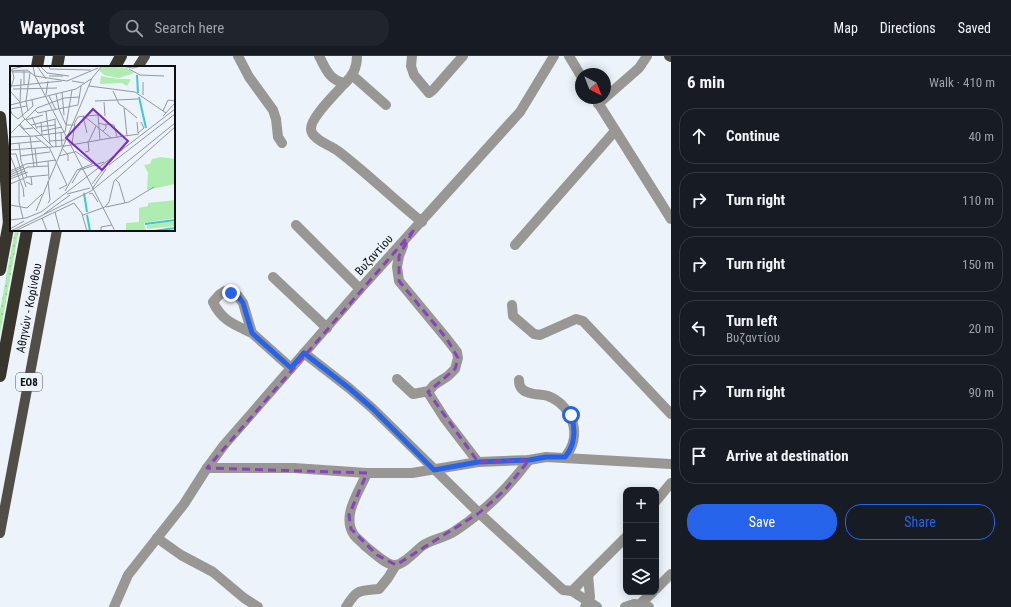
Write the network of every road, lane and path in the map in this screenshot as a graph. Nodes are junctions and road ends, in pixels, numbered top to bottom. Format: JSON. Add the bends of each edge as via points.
{"nodes":[{"id":1,"x":39,"y":56,"type":"edge"},
{"id":2,"x":59,"y":56,"type":"edge"},
{"id":3,"x":121,"y":56,"type":"edge"},
{"id":4,"x":145,"y":56,"type":"edge"},
{"id":5,"x":238,"y":56,"type":"edge"},
{"id":6,"x":319,"y":56,"type":"edge"},
{"id":7,"x":357,"y":56,"type":"edge"},
{"id":8,"x":412,"y":56,"type":"edge"},
{"id":9,"x":463,"y":56,"type":"edge"},
{"id":10,"x":554,"y":56,"type":"edge"},
{"id":11,"x":569,"y":56,"type":"edge"},
{"id":12,"x":647,"y":56,"type":"edge"},
{"id":13,"x":37,"y":66,"type":"edge"},
{"id":14,"x":57,"y":66,"type":"edge"},
{"id":15,"x":116,"y":66,"type":"edge"},
{"id":16,"x":139,"y":66,"type":"edge"},
{"id":17,"x":576,"y":68,"type":"edge"},
{"id":18,"x":352,"y":75,"type":"junction"},
{"id":19,"x":345,"y":83,"type":"junction"},
{"id":20,"x":611,"y":89,"type":"edge"},
{"id":21,"x":598,"y":104,"type":"edge"},
{"id":22,"x":386,"y":105,"type":"dead end"},
{"id":23,"x":0,"y":117,"type":"edge"},
{"id":24,"x":616,"y":132,"type":"junction"},
{"id":25,"x":282,"y":143,"type":"dead end"},
{"id":26,"x":10,"y":215,"type":"edge"},
{"id":27,"x":671,"y":219,"type":"edge"},
{"id":28,"x":422,"y":222,"type":"junction"},
{"id":29,"x":8,"y":224,"type":"junction"},
{"id":30,"x":296,"y":225,"type":"dead end"},
{"id":31,"x":57,"y":231,"type":"edge"},
{"id":32,"x":413,"y":231,"type":"junction"},
{"id":33,"x":27,"y":232,"type":"edge"},
{"id":34,"x":515,"y":245,"type":"dead end"},
{"id":35,"x":0,"y":270,"type":"edge"},
{"id":36,"x":273,"y":276,"type":"dead end"},
{"id":37,"x":360,"y":289,"type":"junction"},
{"id":38,"x":512,"y":305,"type":"dead end"},
{"id":39,"x":327,"y":328,"type":"junction"},
{"id":40,"x":252,"y":333,"type":"dead end"},
{"id":41,"x":304,"y":353,"type":"junction"},
{"id":42,"x":291,"y":368,"type":"junction"},
{"id":43,"x":0,"y":376,"type":"edge"},
{"id":44,"x":397,"y":379,"type":"dead end"},
{"id":45,"x":519,"y":380,"type":"dead end"},
{"id":46,"x":429,"y":391,"type":"junction"},
{"id":47,"x":671,"y":414,"type":"edge"},
{"id":48,"x":565,"y":457,"type":"junction"},
{"id":49,"x":529,"y":460,"type":"junction"},
{"id":50,"x":478,"y":462,"type":"junction"},
{"id":51,"x":671,"y":464,"type":"edge"},
{"id":52,"x":207,"y":468,"type":"junction"},
{"id":53,"x":434,"y":470,"type":"junction"},
{"id":54,"x":367,"y":473,"type":"junction"},
{"id":55,"x":671,"y":483,"type":"edge"},
{"id":56,"x":659,"y":497,"type":"edge"},
{"id":57,"x":479,"y":513,"type":"junction"},
{"id":58,"x":0,"y":533,"type":"edge"},
{"id":59,"x":157,"y":538,"type":"junction"},
{"id":60,"x":623,"y":540,"type":"edge"},
{"id":61,"x":396,"y":565,"type":"junction"},
{"id":62,"x":671,"y":574,"type":"edge"},
{"id":63,"x":588,"y":575,"type":"junction"},
{"id":64,"x":659,"y":586,"type":"edge"},
{"id":65,"x":572,"y":591,"type":"junction"},
{"id":66,"x":651,"y":595,"type":"edge"},
{"id":67,"x":586,"y":604,"type":"edge"},
{"id":68,"x":644,"y":606,"type":"edge"},
{"id":69,"x":114,"y":607,"type":"edge"},
{"id":70,"x":258,"y":607,"type":"edge"},
{"id":71,"x":346,"y":607,"type":"edge"},
{"id":72,"x":597,"y":607,"type":"edge"},
{"id":73,"x":625,"y":607,"type":"edge"}],
"edges":[{"from":1,"to":13,"type":"highway"},
{"from":2,"to":14,"type":"highway"},
{"from":3,"to":15,"type":"highway"},
{"from":4,"to":16,"type":"main road"},
{"from":5,"to":25,"type":"street","via":[[273,110],[278,137]]},
{"from":6,"to":19,"type":"street","via":[[332,77]]},
{"from":7,"to":18,"type":"street"},
{"from":8,"to":9,"type":"street","via":[[411,66],[414,75],[429,93]]},
{"from":10,"to":28,"type":"street","name":"Βυζαντίου","via":[[520,112]]},
{"from":11,"to":17,"type":"street"},
{"from":12,"to":20,"type":"street","via":[[639,68]]},
{"from":18,"to":19,"type":"street"},
{"from":18,"to":22,"type":"street"},
{"from":19,"to":28,"type":"street","via":[[311,124],[313,134],[344,156]]},
{"from":21,"to":24,"type":"street"},
{"from":23,"to":29,"type":"highway"},
{"from":24,"to":27,"type":"street"},
{"from":24,"to":34,"type":"street"},
{"from":26,"to":29,"type":"highway"},
{"from":28,"to":32,"type":"street","name":"Βυζαντίου"},
{"from":29,"to":35,"type":"highway"},
{"from":30,"to":37,"type":"street"},
{"from":31,"to":58,"type":"main road","name":"Αθηνών - Κορίνθου","number":"ΕΟ8"},
{"from":32,"to":37,"type":"street","name":"Βυζαντίου"},
{"from":32,"to":46,"type":"street","via":[[398,256],[399,281],[447,339],[458,358],[448,376]]},
{"from":33,"to":43,"type":"highway"},
{"from":36,"to":39,"type":"street"},
{"from":37,"to":39,"type":"street","name":"Βυζαντίου"},
{"from":38,"to":47,"type":"street","via":[[513,316],[540,336],[576,319],[583,321]]},
{"from":39,"to":41,"type":"street","name":"Βυζαντίου"},
{"from":40,"to":42,"type":"street"},
{"from":41,"to":42,"type":"street","name":"Βυζαντίου"},
{"from":41,"to":53,"type":"street","via":[[372,408]]},
{"from":42,"to":52,"type":"street","name":"Βυζαντίου"},
{"from":44,"to":46,"type":"street","via":[[413,394]]},
{"from":45,"to":48,"type":"street","via":[[522,389],[548,396],[571,415],[574,424],[573,444]]},
{"from":46,"to":50,"type":"street","via":[[435,404]]},
{"from":48,"to":49,"type":"street"},
{"from":48,"to":51,"type":"street"},
{"from":49,"to":50,"type":"street"},
{"from":49,"to":57,"type":"street","via":[[505,490]]},
{"from":50,"to":53,"type":"street"},
{"from":52,"to":54,"type":"street","via":[[294,468]]},
{"from":52,"to":59,"type":"street","name":"Βυζαντίου","via":[[184,504]]},
{"from":53,"to":54,"type":"street","via":[[412,474]]},
{"from":53,"to":57,"type":"street"},
{"from":54,"to":61,"type":"street","via":[[349,515],[351,529],[355,537],[377,555],[389,564]]},
{"from":55,"to":56,"type":"street"},
{"from":57,"to":61,"type":"street","via":[[455,531],[423,546]]},
{"from":57,"to":65,"type":"street","via":[[563,590]]},
{"from":59,"to":69,"type":"street","name":"Βυζαντίου","via":[[128,575]]},
{"from":59,"to":70,"type":"street","via":[[181,555],[213,572]]},
{"from":60,"to":63,"type":"street"},
{"from":61,"to":71,"type":"street","via":[[379,589],[356,592]]},
{"from":62,"to":64,"type":"street"},
{"from":63,"to":65,"type":"street"},
{"from":63,"to":67,"type":"street","via":[[590,597]]},
{"from":65,"to":67,"type":"street"},
{"from":66,"to":68,"type":"street"},
{"from":67,"to":72,"type":"street"},
{"from":68,"to":73,"type":"street","via":[[634,604]]}]}
